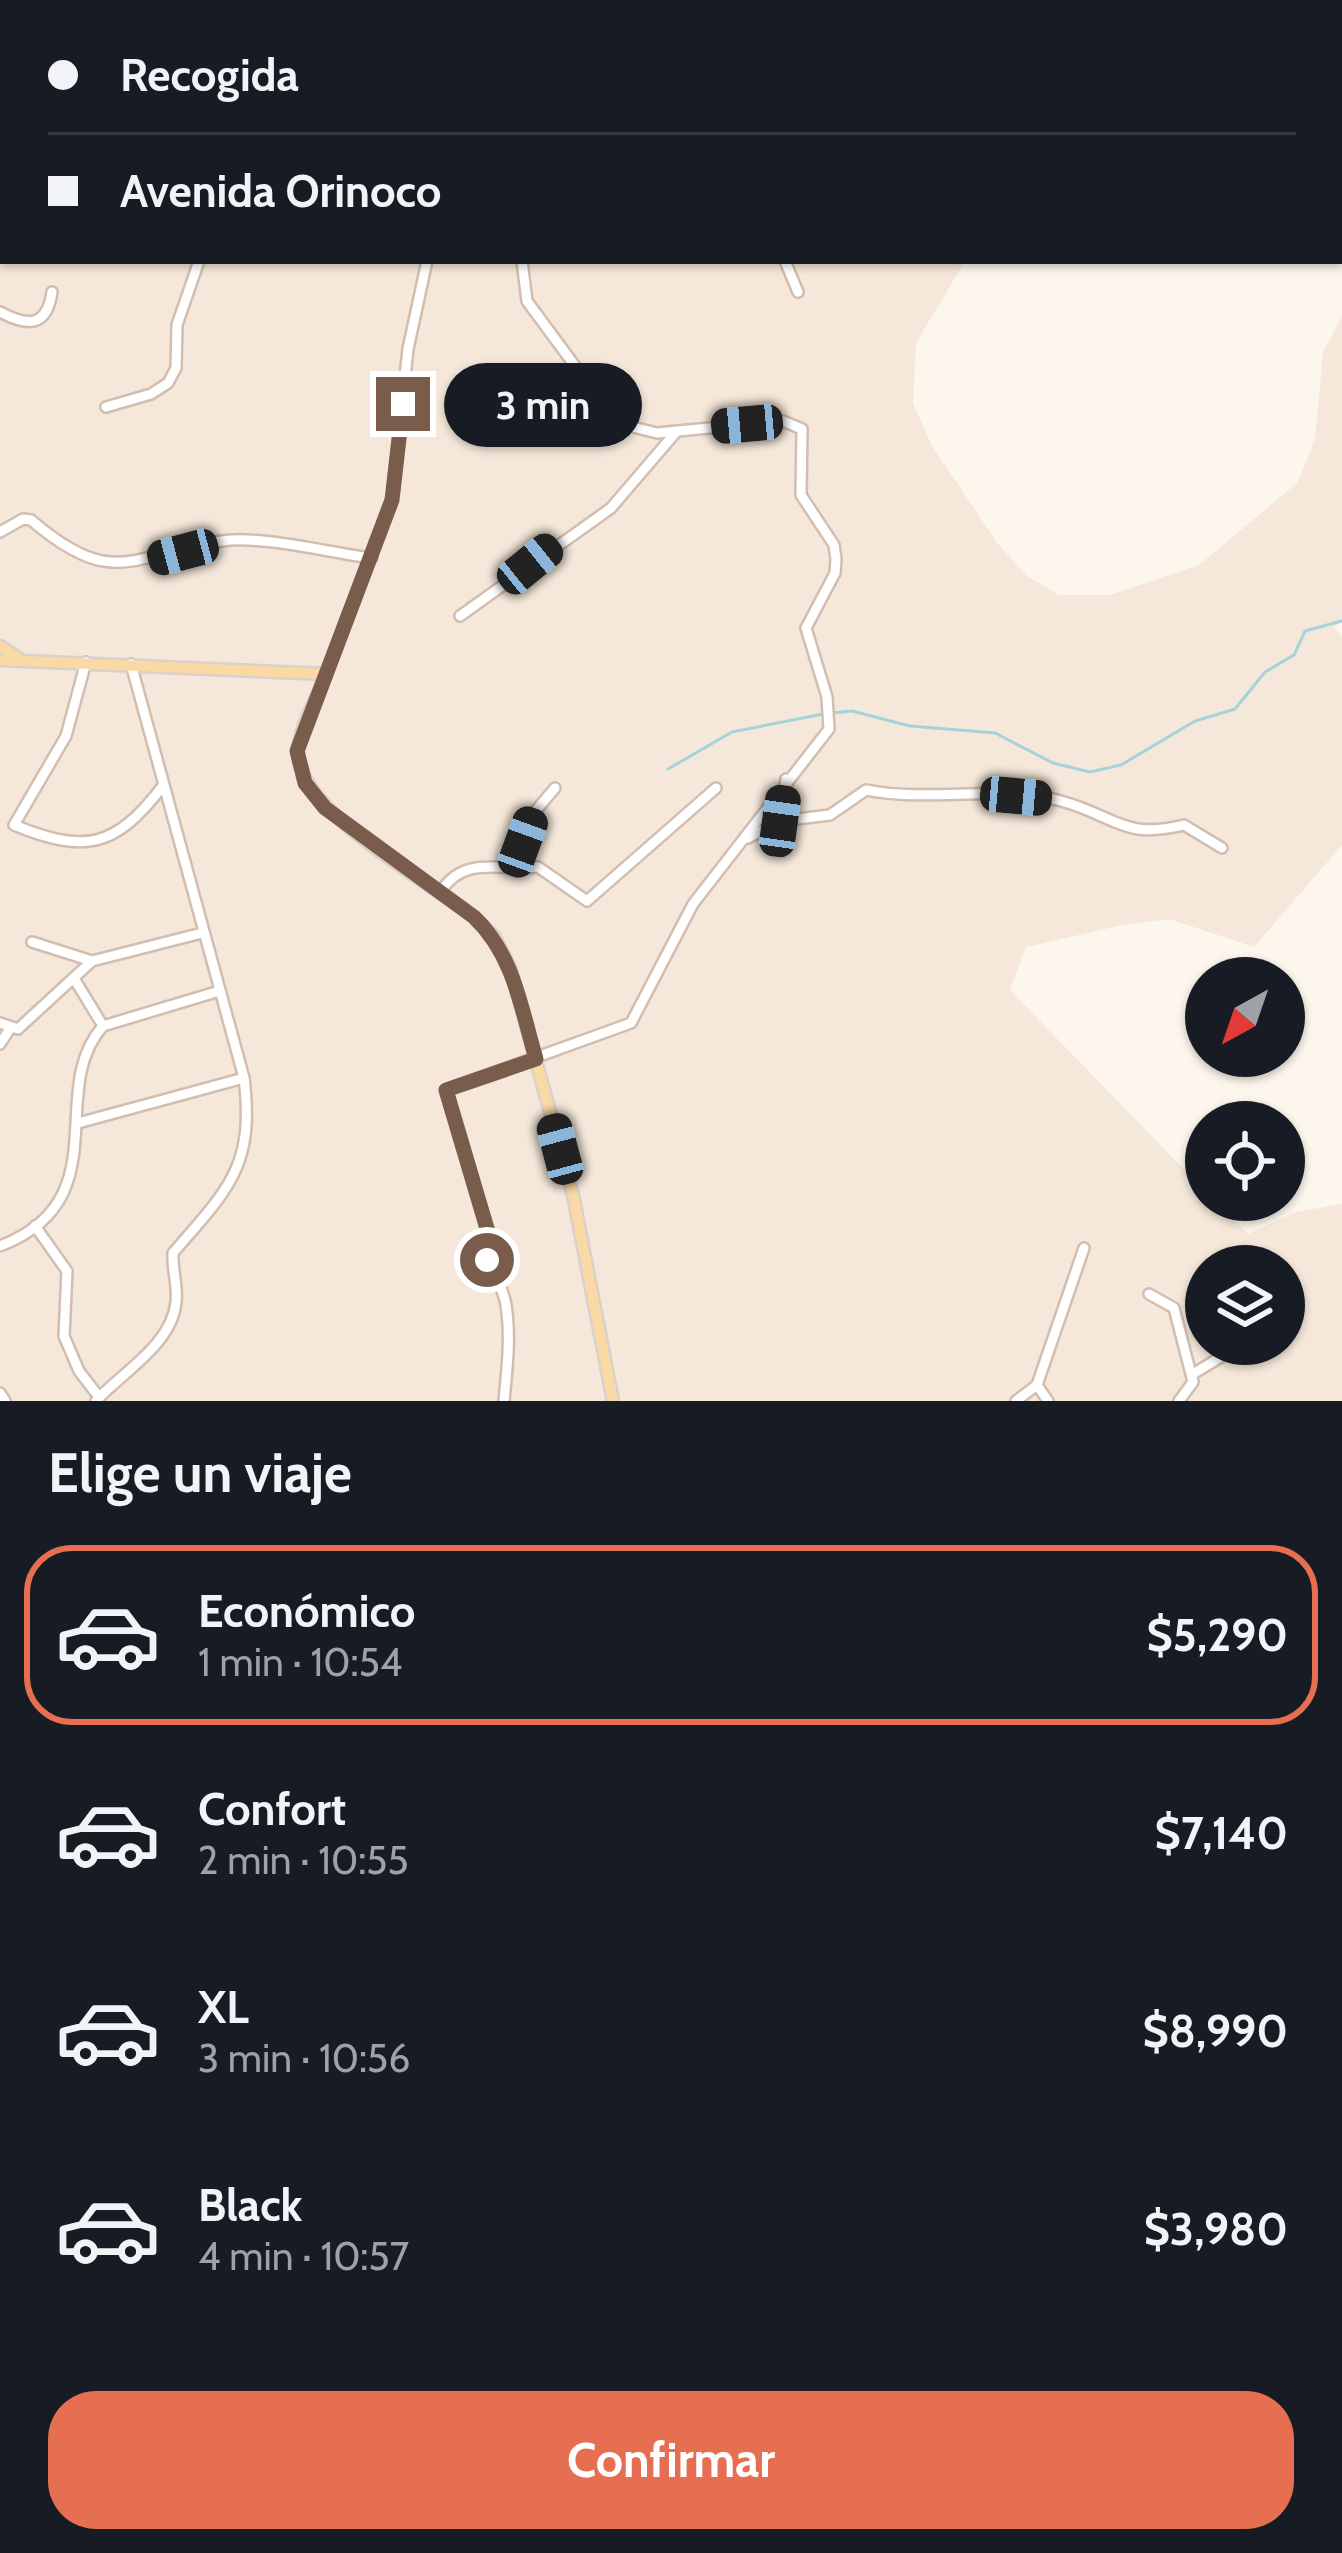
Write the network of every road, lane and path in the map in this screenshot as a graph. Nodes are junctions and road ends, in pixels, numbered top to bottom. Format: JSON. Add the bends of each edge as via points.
{"nodes":[{"id":1,"x":198,"y":264,"type":"edge"},
{"id":2,"x":426,"y":264,"type":"edge"},
{"id":3,"x":522,"y":264,"type":"edge"},
{"id":4,"x":786,"y":264,"type":"edge"},
{"id":5,"x":52,"y":292,"type":"dead end"},
{"id":6,"x":798,"y":292,"type":"dead end"},
{"id":7,"x":0,"y":312,"type":"edge"},
{"id":8,"x":106,"y":407,"type":"dead end"},
{"id":9,"x":677,"y":431,"type":"junction"},
{"id":10,"x":0,"y":532,"type":"edge"},
{"id":11,"x":372,"y":558,"type":"junction"},
{"id":12,"x":460,"y":616,"type":"dead end"},
{"id":13,"x":0,"y":646,"type":"edge"},
{"id":14,"x":20,"y":659,"type":"junction"},
{"id":15,"x":0,"y":660,"type":"edge"},
{"id":16,"x":86,"y":662,"type":"junction"},
{"id":17,"x":131,"y":664,"type":"junction"},
{"id":18,"x":326,"y":674,"type":"junction"},
{"id":19,"x":786,"y":777,"type":"junction"},
{"id":20,"x":162,"y":787,"type":"junction"},
{"id":21,"x":555,"y":788,"type":"dead end"},
{"id":22,"x":716,"y":788,"type":"dead end"},
{"id":23,"x":780,"y":821,"type":"junction"},
{"id":24,"x":743,"y":841,"type":"junction"},
{"id":25,"x":1222,"y":848,"type":"dead end"},
{"id":26,"x":513,"y":870,"type":"junction"},
{"id":27,"x":441,"y":891,"type":"junction"},
{"id":28,"x":202,"y":933,"type":"junction"},
{"id":29,"x":32,"y":942,"type":"dead end"},
{"id":30,"x":92,"y":961,"type":"junction"},
{"id":31,"x":75,"y":980,"type":"junction"},
{"id":32,"x":216,"y":992,"type":"junction"},
{"id":33,"x":6,"y":1025,"type":"edge"},
{"id":34,"x":103,"y":1026,"type":"junction"},
{"id":35,"x":0,"y":1043,"type":"edge"},
{"id":36,"x":536,"y":1059,"type":"junction"},
{"id":37,"x":244,"y":1078,"type":"junction"},
{"id":38,"x":78,"y":1123,"type":"junction"},
{"id":39,"x":35,"y":1226,"type":"junction"},
{"id":40,"x":0,"y":1246,"type":"edge"},
{"id":41,"x":1084,"y":1248,"type":"dead end"},
{"id":42,"x":1149,"y":1294,"type":"dead end"},
{"id":43,"x":1208,"y":1365,"type":"edge"},
{"id":44,"x":1193,"y":1374,"type":"junction"},
{"id":45,"x":1037,"y":1385,"type":"junction"},
{"id":46,"x":0,"y":1393,"type":"edge"},
{"id":47,"x":98,"y":1399,"type":"edge"},
{"id":48,"x":4,"y":1401,"type":"edge"},
{"id":49,"x":504,"y":1401,"type":"edge"},
{"id":50,"x":609,"y":1401,"type":"edge"},
{"id":51,"x":1016,"y":1401,"type":"edge"},
{"id":52,"x":1048,"y":1401,"type":"edge"},
{"id":53,"x":1179,"y":1401,"type":"edge"}],
"edges":[{"from":1,"to":8,"type":"street","via":[[176,325],[168,383]]},
{"from":2,"to":11,"type":"street","via":[[408,349],[398,473]]},
{"from":3,"to":9,"type":"street","via":[[527,302],[617,423]]},
{"from":4,"to":6,"type":"street"},
{"from":5,"to":7,"type":"street","via":[[39,321]]},
{"from":9,"to":12,"type":"street","via":[[611,508]]},
{"from":9,"to":19,"type":"street","via":[[782,421],[802,429],[801,495],[836,559],[806,628],[832,718]]},
{"from":10,"to":11,"type":"street","via":[[31,520],[90,562],[141,563],[225,540]]},
{"from":11,"to":18,"type":"street"},
{"from":13,"to":14,"type":"main road"},
{"from":14,"to":15,"type":"main road"},
{"from":14,"to":16,"type":"main road"},
{"from":16,"to":17,"type":"main road"},
{"from":16,"to":20,"type":"street","via":[[66,736],[14,824],[46,838],[103,843],[135,822]]},
{"from":17,"to":18,"type":"main road"},
{"from":17,"to":20,"type":"street"},
{"from":18,"to":27,"type":"main road","via":[[297,751],[305,783],[325,808]]},
{"from":19,"to":23,"type":"street"},
{"from":19,"to":24,"type":"street"},
{"from":20,"to":28,"type":"street"},
{"from":21,"to":26,"type":"street","via":[[533,814]]},
{"from":22,"to":26,"type":"street","via":[[587,901],[544,869]]},
{"from":23,"to":24,"type":"street"},
{"from":23,"to":25,"type":"street","via":[[830,815],[866,790],[908,798],[973,793],[1058,800],[1146,834],[1184,825]]},
{"from":24,"to":36,"type":"street","via":[[693,904],[631,1023]]},
{"from":26,"to":27,"type":"street","via":[[470,865]]},
{"from":27,"to":36,"type":"main road","via":[[502,949]]},
{"from":28,"to":30,"type":"street"},
{"from":28,"to":32,"type":"street"},
{"from":29,"to":30,"type":"street"},
{"from":30,"to":31,"type":"street"},
{"from":31,"to":33,"type":"street","via":[[18,1029]]},
{"from":31,"to":34,"type":"street"},
{"from":32,"to":34,"type":"street"},
{"from":32,"to":37,"type":"street"},
{"from":33,"to":35,"type":"street"},
{"from":34,"to":38,"type":"street","via":[[81,1064]]},
{"from":36,"to":49,"type":"street","via":[[446,1090],[491,1242],[487,1260],[506,1300]]},
{"from":36,"to":50,"type":"main road","via":[[573,1195]]},
{"from":37,"to":38,"type":"street"},
{"from":37,"to":47,"type":"street","via":[[250,1126],[240,1161],[229,1188],[173,1253],[176,1304],[169,1320]]},
{"from":38,"to":39,"type":"street","via":[[76,1167]]},
{"from":39,"to":40,"type":"street"},
{"from":39,"to":47,"type":"street","via":[[67,1271],[64,1336]]},
{"from":41,"to":45,"type":"street"},
{"from":42,"to":44,"type":"street","via":[[1174,1308]]},
{"from":43,"to":44,"type":"street"},
{"from":44,"to":53,"type":"street"},
{"from":45,"to":51,"type":"street"},
{"from":45,"to":52,"type":"street"},
{"from":46,"to":48,"type":"street"}]}
